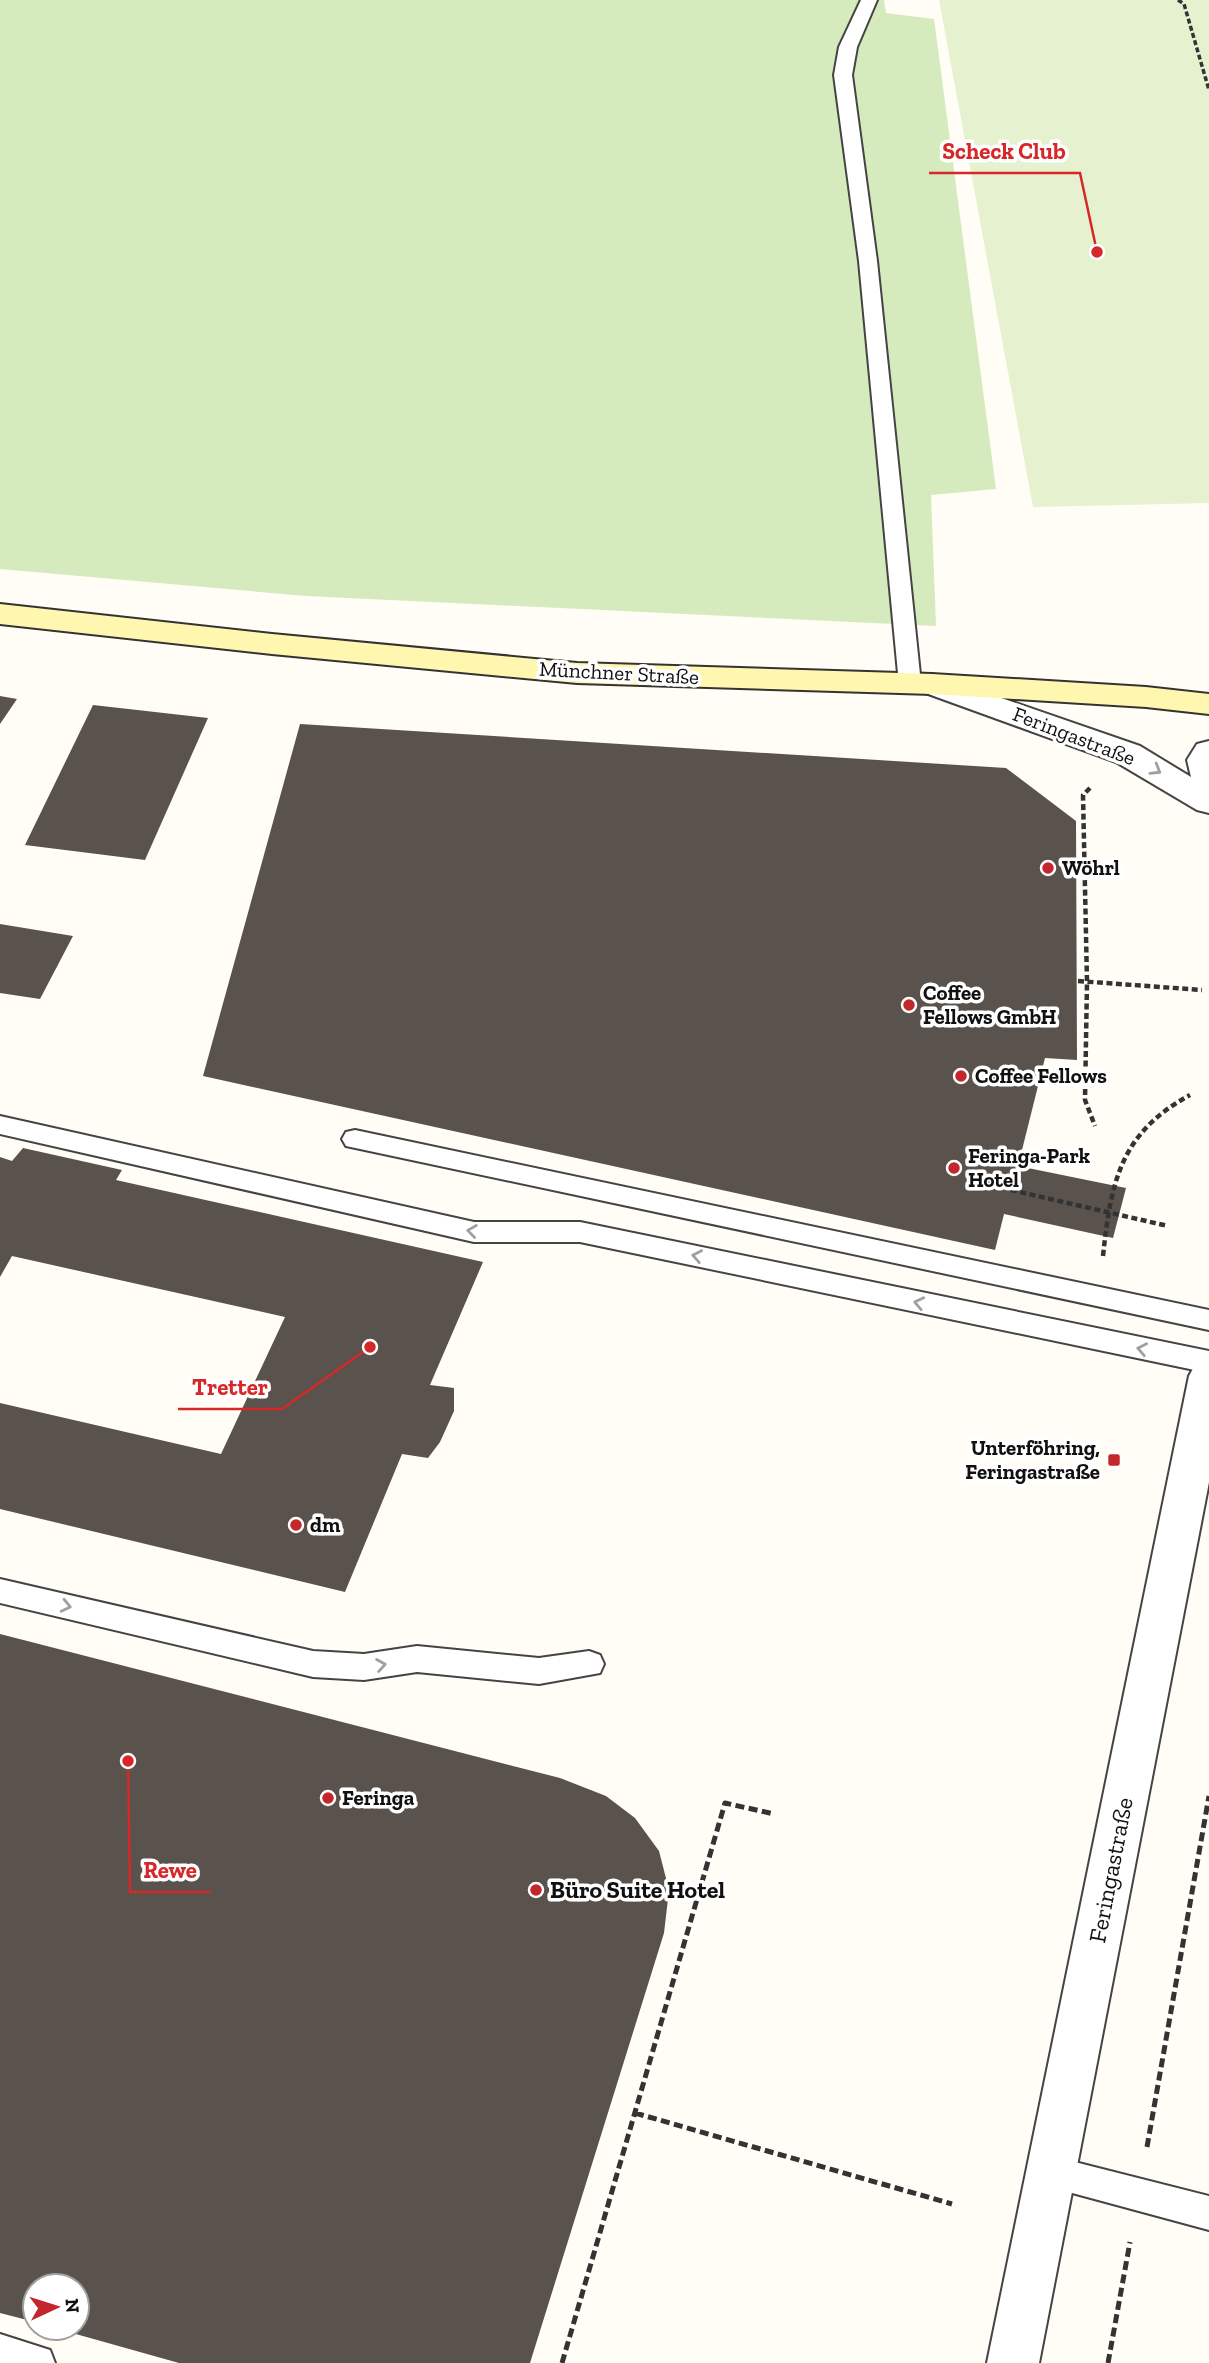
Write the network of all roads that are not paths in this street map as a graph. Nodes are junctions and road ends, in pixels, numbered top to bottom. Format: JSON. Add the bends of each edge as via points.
{"nodes":[{"id":1,"x":869,"y":0,"type":"edge"},
{"id":2,"x":15,"y":616,"type":"edge"},
{"id":3,"x":921,"y":684,"type":"junction"},
{"id":4,"x":1209,"y":704,"type":"edge"},
{"id":5,"x":1209,"y":752,"type":"edge"},
{"id":6,"x":1209,"y":782,"type":"edge"},
{"id":7,"x":1209,"y":802,"type":"edge"},
{"id":8,"x":0,"y":1125,"type":"edge"},
{"id":9,"x":355,"y":1139,"type":"dead end"},
{"id":10,"x":1209,"y":1320,"type":"edge"},
{"id":11,"x":1209,"y":1362,"type":"edge"},
{"id":12,"x":1209,"y":1376,"type":"edge"},
{"id":13,"x":0,"y":1591,"type":"edge"},
{"id":14,"x":589,"y":1664,"type":"dead end"},
{"id":15,"x":1051,"y":2172,"type":"junction"},
{"id":16,"x":1209,"y":2213,"type":"edge"},
{"id":17,"x":0,"y":2352,"type":"edge"},
{"id":18,"x":37,"y":2363,"type":"edge"},
{"id":19,"x":1013,"y":2363,"type":"edge"}],
"edges":[{"from":1,"to":3,"type":"lane","via":[[848,47],[843,75]]},
{"from":2,"to":3,"type":"main road","name":"Münchner Straße","via":[[577,673]]},
{"from":3,"to":4,"type":"main road","name":"Münchner Straße"},
{"from":3,"to":7,"type":"street","name":"Feringastraße","one_way":true,"via":[[1128,754]]},
{"from":5,"to":6,"type":"street","via":[[1204,760]]},
{"from":11,"to":8,"type":"lane","one_way":true,"via":[[580,1232],[474,1232]]},
{"from":9,"to":10,"type":"lane"},
{"from":12,"to":15,"type":"street","name":"Feringastraße"},
{"from":13,"to":14,"type":"lane","one_way":true,"via":[[313,1664],[364,1667],[417,1659],[539,1671]]},
{"from":15,"to":16,"type":"lane"},
{"from":15,"to":19,"type":"street","name":"Feringastraße"},
{"from":17,"to":18,"type":"lane"}]}
